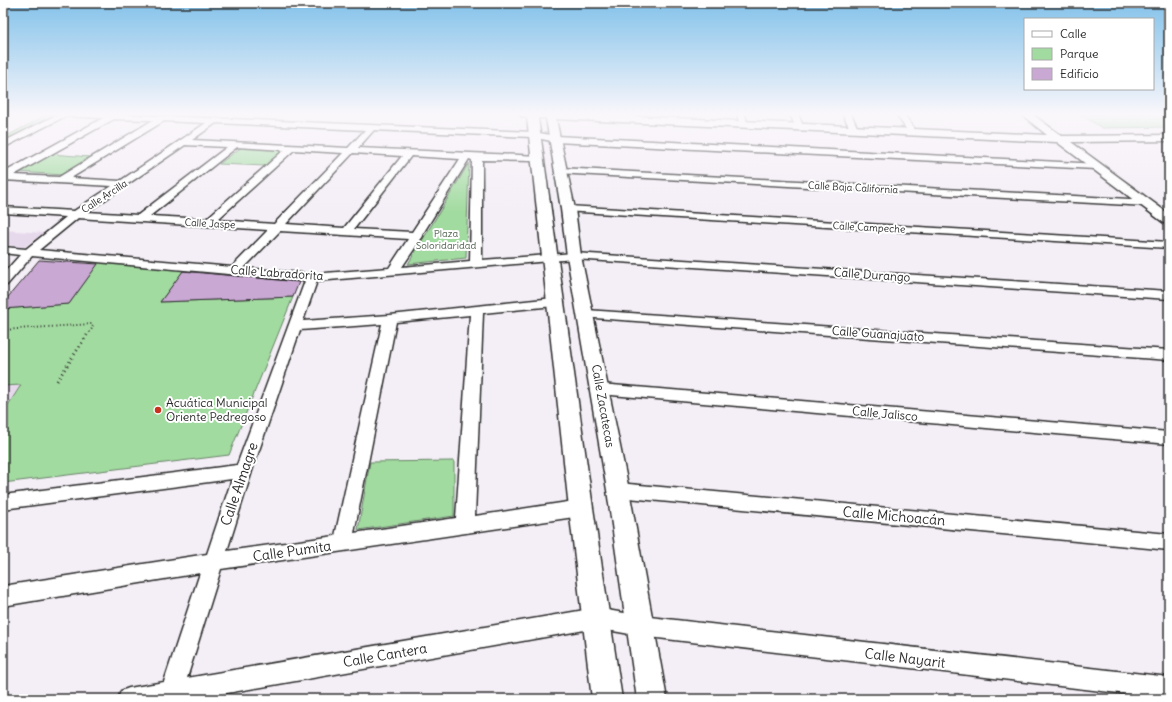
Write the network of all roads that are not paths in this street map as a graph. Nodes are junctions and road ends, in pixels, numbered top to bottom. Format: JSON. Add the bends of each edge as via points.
{"nodes":[{"id":1,"x":58,"y":147,"type":"edge"},
{"id":2,"x":116,"y":147,"type":"edge"},
{"id":3,"x":175,"y":147,"type":"edge"},
{"id":4,"x":232,"y":147,"type":"edge"},
{"id":5,"x":288,"y":147,"type":"edge"},
{"id":6,"x":293,"y":147,"type":"junction"},
{"id":7,"x":354,"y":147,"type":"edge"},
{"id":8,"x":541,"y":147,"type":"edge"},
{"id":9,"x":548,"y":147,"type":"edge"},
{"id":10,"x":717,"y":147,"type":"edge"},
{"id":11,"x":1075,"y":147,"type":"edge"},
{"id":12,"x":1080,"y":147,"type":"edge"},
{"id":13,"x":351,"y":150,"type":"junction"},
{"id":14,"x":408,"y":153,"type":"junction"},
{"id":15,"x":466,"y":156,"type":"junction"},
{"id":16,"x":478,"y":157,"type":"junction"},
{"id":17,"x":537,"y":158,"type":"junction"},
{"id":18,"x":1096,"y":166,"type":"junction"},
{"id":19,"x":560,"y":171,"type":"junction"},
{"id":20,"x":3,"y":177,"type":"edge"},
{"id":21,"x":60,"y":181,"type":"junction"},
{"id":22,"x":122,"y":184,"type":"junction"},
{"id":23,"x":1147,"y":203,"type":"junction"},
{"id":24,"x":1169,"y":208,"type":"edge"},
{"id":25,"x":568,"y":209,"type":"junction"},
{"id":26,"x":3,"y":210,"type":"edge"},
{"id":27,"x":75,"y":215,"type":"junction"},
{"id":28,"x":140,"y":219,"type":"junction"},
{"id":29,"x":1169,"y":220,"type":"edge"},
{"id":30,"x":208,"y":223,"type":"junction"},
{"id":31,"x":276,"y":227,"type":"junction"},
{"id":32,"x":347,"y":231,"type":"junction"},
{"id":33,"x":417,"y":236,"type":"junction"},
{"id":34,"x":1169,"y":245,"type":"edge"},
{"id":35,"x":3,"y":250,"type":"edge"},
{"id":36,"x":30,"y":251,"type":"junction"},
{"id":37,"x":562,"y":256,"type":"junction"},
{"id":38,"x":476,"y":264,"type":"junction"},
{"id":39,"x":236,"y":270,"type":"junction"},
{"id":40,"x":394,"y":270,"type":"junction"},
{"id":41,"x":312,"y":278,"type":"junction"},
{"id":42,"x":3,"y":282,"type":"edge"},
{"id":43,"x":1169,"y":295,"type":"edge"},
{"id":44,"x":554,"y":302,"type":"junction"},
{"id":45,"x":477,"y":311,"type":"junction"},
{"id":46,"x":586,"y":314,"type":"junction"},
{"id":47,"x":390,"y":319,"type":"junction"},
{"id":48,"x":295,"y":326,"type":"junction"},
{"id":49,"x":1169,"y":355,"type":"edge"},
{"id":50,"x":600,"y":389,"type":"junction"},
{"id":51,"x":1169,"y":438,"type":"edge"},
{"id":52,"x":242,"y":471,"type":"junction"},
{"id":53,"x":618,"y":490,"type":"junction"},
{"id":54,"x":3,"y":502,"type":"edge"},
{"id":55,"x":581,"y":508,"type":"junction"},
{"id":56,"x":465,"y":524,"type":"junction"},
{"id":57,"x":1169,"y":542,"type":"edge"},
{"id":58,"x":343,"y":543,"type":"junction"},
{"id":59,"x":212,"y":562,"type":"junction"},
{"id":60,"x":3,"y":596,"type":"edge"},
{"id":61,"x":596,"y":618,"type":"junction"},
{"id":62,"x":640,"y":626,"type":"junction"},
{"id":63,"x":1164,"y":688,"type":"edge"},
{"id":64,"x":172,"y":691,"type":"junction"},
{"id":65,"x":129,"y":699,"type":"edge"},
{"id":66,"x":607,"y":699,"type":"edge"},
{"id":67,"x":652,"y":699,"type":"edge"}],
"edges":[{"from":1,"to":20,"type":"street"},
{"from":2,"to":21,"type":"street"},
{"from":3,"to":22,"type":"street","name":"Calle Arcilla"},
{"from":4,"to":28,"type":"street"},
{"from":5,"to":6,"type":"street"},
{"from":6,"to":13,"type":"street"},
{"from":6,"to":30,"type":"street"},
{"from":7,"to":13,"type":"street"},
{"from":8,"to":17,"type":"street","name":"Calle Zacatecas"},
{"from":9,"to":19,"type":"street","name":"Calle Zacatecas"},
{"from":10,"to":18,"type":"street"},
{"from":11,"to":18,"type":"street"},
{"from":12,"to":24,"type":"street"},
{"from":13,"to":14,"type":"street"},
{"from":13,"to":31,"type":"street"},
{"from":14,"to":15,"type":"street"},
{"from":14,"to":32,"type":"street"},
{"from":15,"to":16,"type":"street"},
{"from":15,"to":33,"type":"street"},
{"from":16,"to":17,"type":"street"},
{"from":16,"to":38,"type":"street"},
{"from":17,"to":37,"type":"street","name":"Calle Zacatecas"},
{"from":18,"to":23,"type":"street"},
{"from":19,"to":23,"type":"street","name":"Calle Baja California"},
{"from":19,"to":25,"type":"street","name":"Calle Zacatecas"},
{"from":20,"to":21,"type":"street"},
{"from":21,"to":22,"type":"street"},
{"from":22,"to":27,"type":"street","name":"Calle Arcilla"},
{"from":23,"to":29,"type":"street"},
{"from":25,"to":34,"type":"street","name":"Calle Campeche"},
{"from":25,"to":37,"type":"street","name":"Calle Zacatecas"},
{"from":26,"to":27,"type":"street","name":"Calle Jaspe"},
{"from":27,"to":28,"type":"street","name":"Calle Jaspe"},
{"from":27,"to":36,"type":"street","name":"Calle Arcilla"},
{"from":28,"to":30,"type":"street","name":"Calle Jaspe"},
{"from":30,"to":31,"type":"street","name":"Calle Jaspe"},
{"from":31,"to":32,"type":"street","name":"Calle Jaspe"},
{"from":31,"to":39,"type":"street"},
{"from":32,"to":33,"type":"street","name":"Calle Jaspe"},
{"from":33,"to":40,"type":"street"},
{"from":35,"to":36,"type":"street","name":"Calle Labradorita"},
{"from":36,"to":39,"type":"street","name":"Calle Labradorita"},
{"from":36,"to":42,"type":"street","name":"Calle Arcilla"},
{"from":37,"to":38,"type":"street","name":"Calle Labradorita"},
{"from":37,"to":43,"type":"street","name":"Calle Durango"},
{"from":37,"to":44,"type":"street","name":"Calle Zacatecas"},
{"from":37,"to":46,"type":"street","name":"Calle Zacatecas"},
{"from":38,"to":40,"type":"street","name":"Calle Labradorita"},
{"from":39,"to":41,"type":"street","name":"Calle Labradorita"},
{"from":40,"to":41,"type":"street","name":"Calle Labradorita"},
{"from":41,"to":48,"type":"street","name":"Calle Almagre"},
{"from":44,"to":45,"type":"street"},
{"from":44,"to":55,"type":"street","name":"Calle Zacatecas"},
{"from":45,"to":47,"type":"street"},
{"from":45,"to":56,"type":"street"},
{"from":46,"to":49,"type":"street","name":"Calle Guanajuato"},
{"from":46,"to":50,"type":"street","name":"Calle Zacatecas"},
{"from":47,"to":48,"type":"street"},
{"from":47,"to":58,"type":"street"},
{"from":48,"to":52,"type":"street","name":"Calle Almagre"},
{"from":50,"to":51,"type":"street","name":"Calle Jalisco"},
{"from":50,"to":53,"type":"street","name":"Calle Zacatecas"},
{"from":52,"to":54,"type":"street"},
{"from":52,"to":59,"type":"street","name":"Calle Almagre"},
{"from":53,"to":57,"type":"street","name":"Calle Michoacán"},
{"from":53,"to":62,"type":"street","name":"Calle Zacatecas"},
{"from":55,"to":56,"type":"street","name":"Calle Pumita"},
{"from":55,"to":61,"type":"street","name":"Calle Zacatecas"},
{"from":56,"to":58,"type":"street","name":"Calle Pumita"},
{"from":58,"to":59,"type":"street","name":"Calle Pumita"},
{"from":59,"to":60,"type":"street","name":"Calle Pumita"},
{"from":59,"to":64,"type":"street","name":"Calle Almagre"},
{"from":61,"to":62,"type":"street","name":"Calle Cantera"},
{"from":61,"to":64,"type":"street","name":"Calle Cantera"},
{"from":61,"to":66,"type":"street","name":"Calle Zacatecas"},
{"from":62,"to":63,"type":"street","name":"Calle Nayarit"},
{"from":62,"to":67,"type":"street","name":"Calle Zacatecas"},
{"from":64,"to":65,"type":"street","name":"Calle Cantera"}]}
